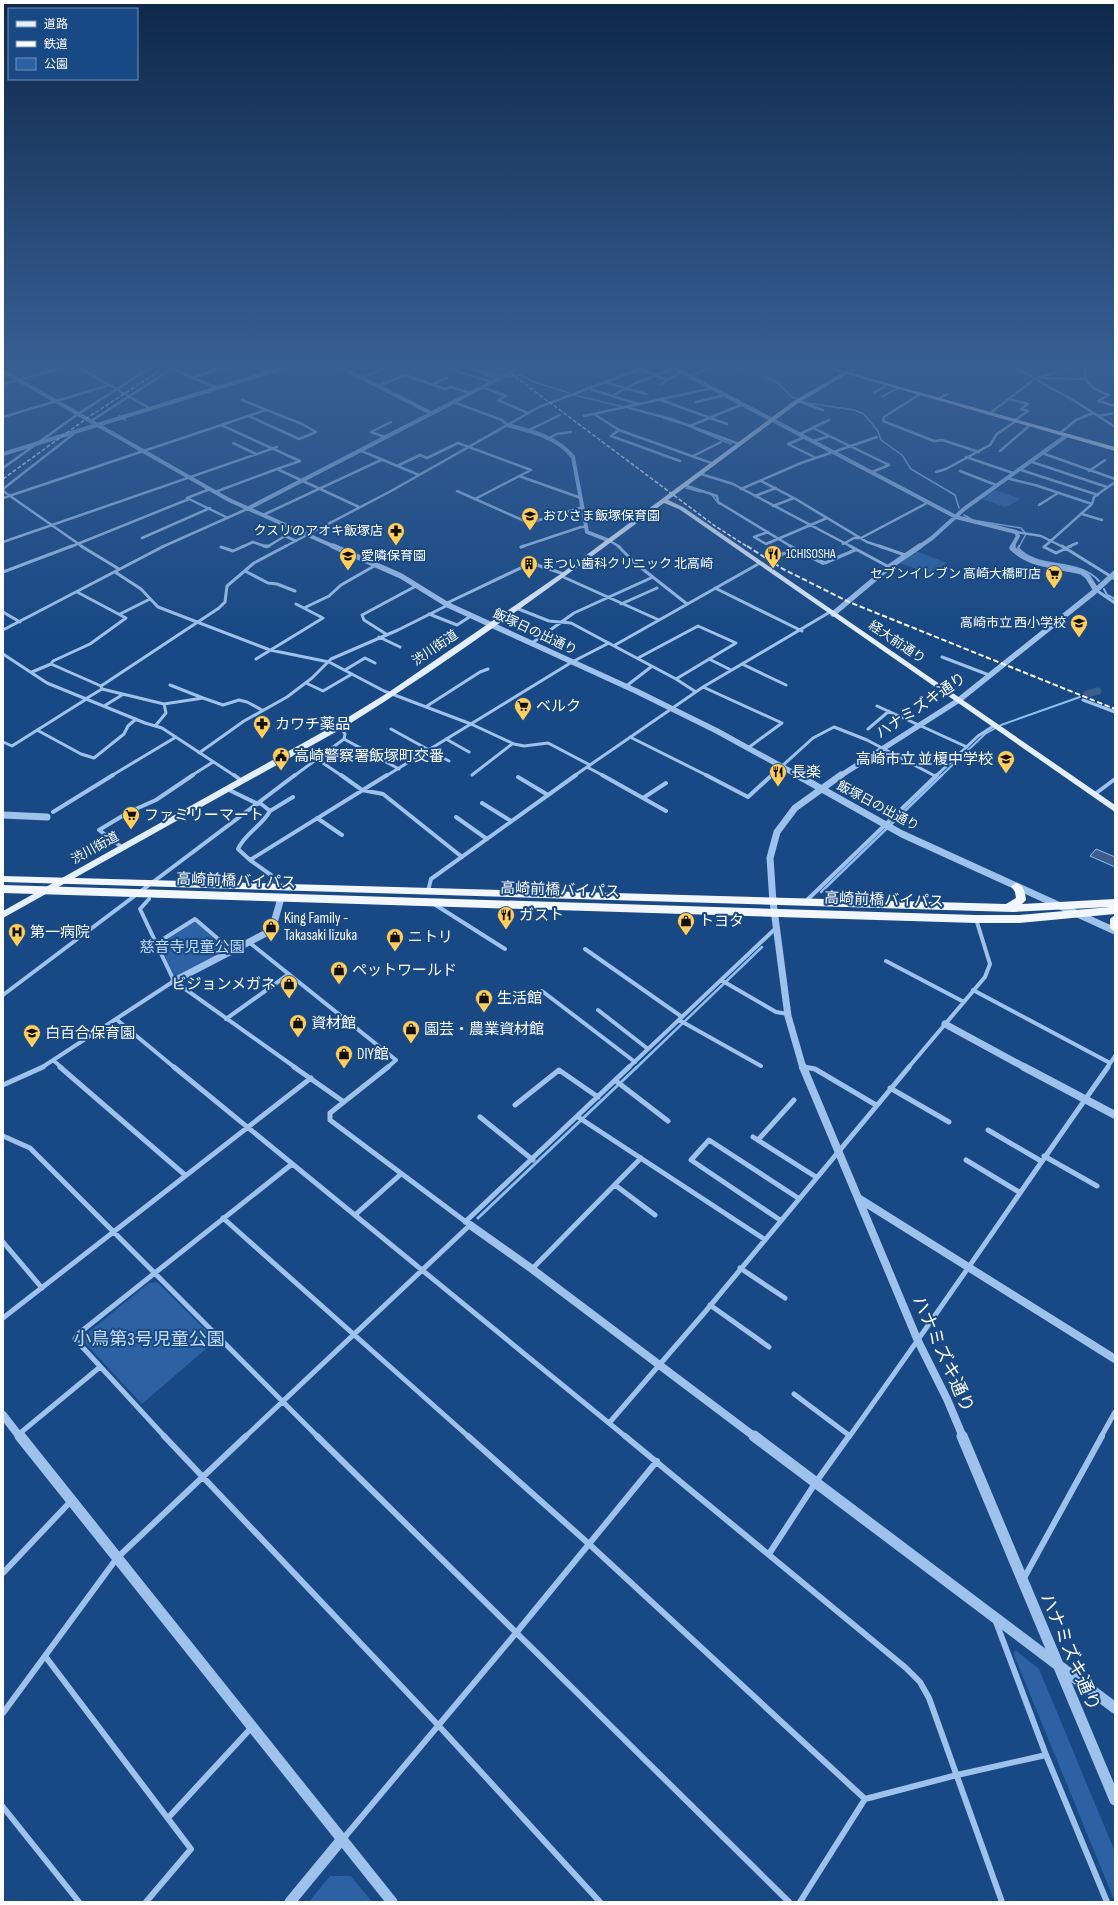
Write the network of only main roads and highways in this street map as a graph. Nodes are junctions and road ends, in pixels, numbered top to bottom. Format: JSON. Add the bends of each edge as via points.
{"nodes":[{"id":1,"x":725,"y":455,"type":"edge"},
{"id":2,"x":662,"y":500,"type":"junction"},
{"id":3,"x":1115,"y":809,"type":"edge"},
{"id":4,"x":3,"y":879,"type":"edge"},
{"id":5,"x":65,"y":880,"type":"junction"},
{"id":6,"x":1016,"y":886,"type":"road end"},
{"id":7,"x":3,"y":889,"type":"edge"},
{"id":8,"x":47,"y":890,"type":"junction"},
{"id":9,"x":1115,"y":903,"type":"edge"},
{"id":10,"x":774,"y":907,"type":"junction"},
{"id":11,"x":1005,"y":908,"type":"junction"},
{"id":12,"x":1115,"y":910,"type":"edge"},
{"id":13,"x":3,"y":915,"type":"edge"},
{"id":14,"x":1115,"y":919,"type":"edge"},
{"id":15,"x":1115,"y":930,"type":"edge"}],
"edges":[{"from":1,"to":2,"type":"main road","name":"渋川街道"},
{"from":2,"to":3,"type":"main road","name":"経大前通り","via":[[681,508]]},
{"from":2,"to":5,"type":"main road","name":"渋川街道","via":[[610,541],[392,694],[340,726]]},
{"from":4,"to":5,"type":"highway","name":"高崎前橋バイパス"},
{"from":5,"to":8,"type":"main road","name":"渋川街道"},
{"from":5,"to":10,"type":"highway","name":"高崎前橋バイパス","via":[[428,891]]},
{"from":6,"to":11,"type":"highway","via":[[1020,891],[1021,900]]},
{"from":7,"to":8,"type":"highway","name":"高崎前橋バイパス"},
{"from":8,"to":10,"type":"highway","name":"高崎前橋バイパス","via":[[144,896]]},
{"from":8,"to":13,"type":"main road","name":"渋川街道"},
{"from":9,"to":11,"type":"highway","name":"高崎前橋バイパス"},
{"from":10,"to":11,"type":"highway","name":"高崎前橋バイパス","via":[[804,903]]},
{"from":10,"to":12,"type":"highway","name":"高崎前橋バイパス","via":[[976,919],[1019,919]]},
{"from":14,"to":15,"type":"highway"}]}
